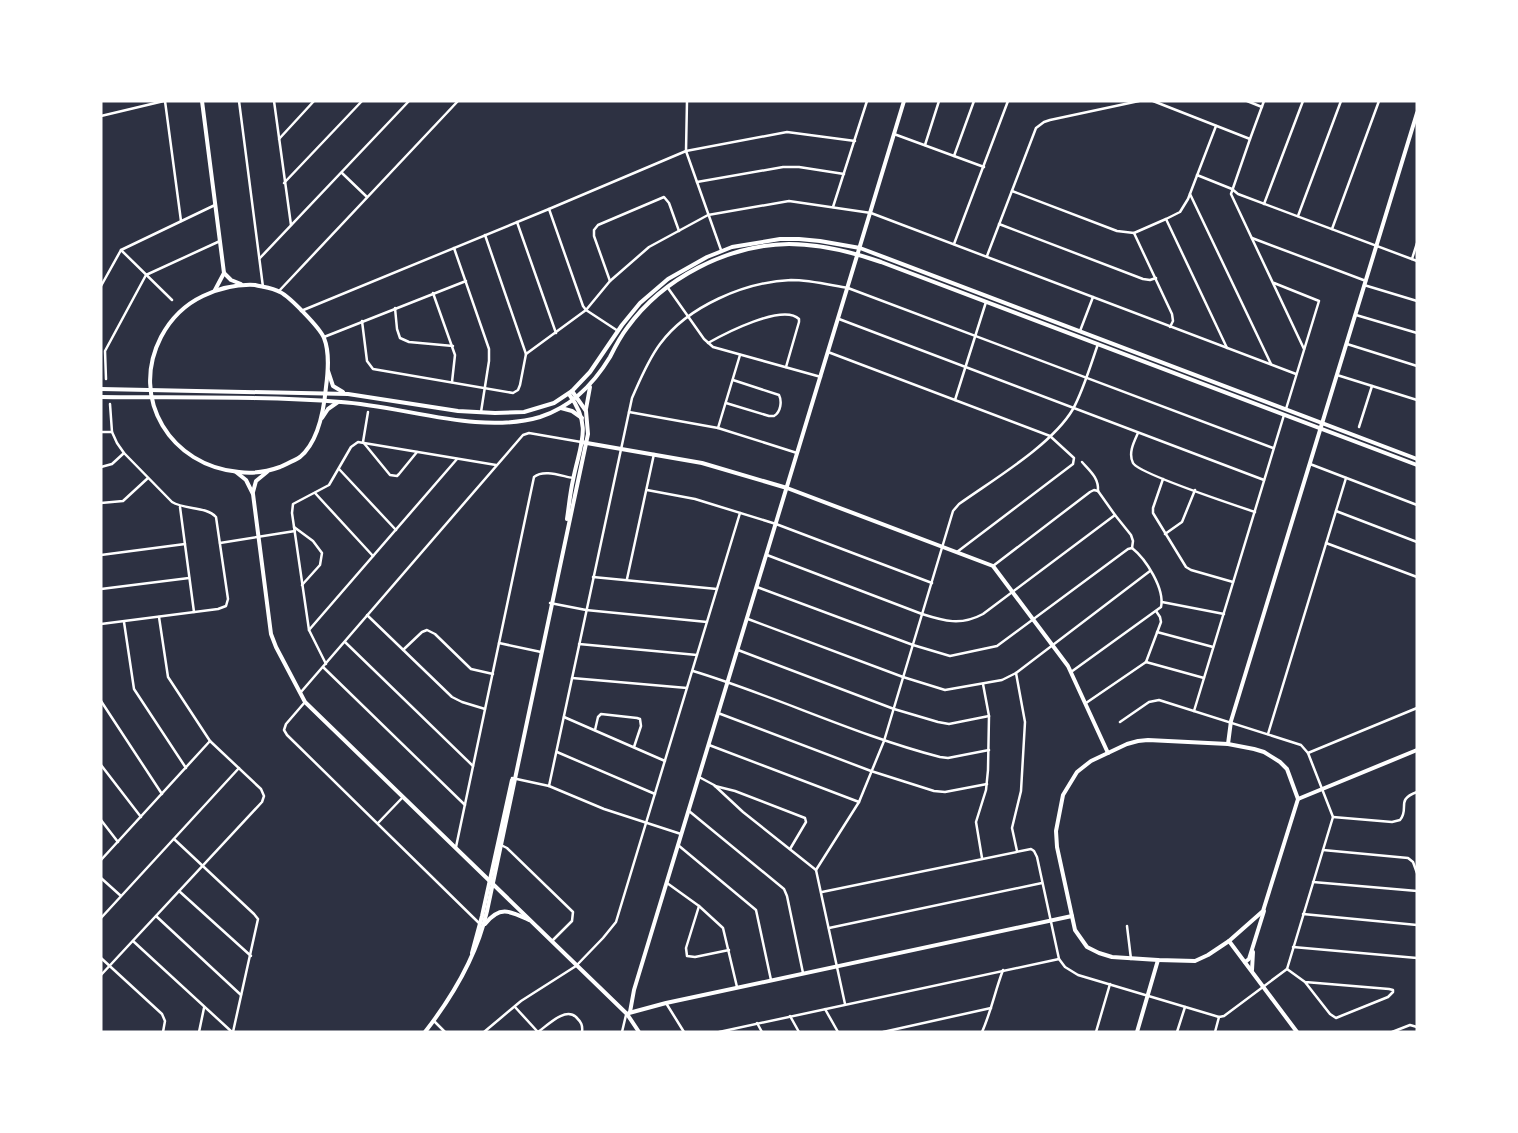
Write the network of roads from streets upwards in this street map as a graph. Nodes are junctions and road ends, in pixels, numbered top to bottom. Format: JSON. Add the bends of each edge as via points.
{"nodes":[{"id":1,"x":164,"y":101,"type":"edge"},
{"id":2,"x":206,"y":101,"type":"edge"},
{"id":3,"x":239,"y":101,"type":"edge"},
{"id":4,"x":274,"y":101,"type":"edge"},
{"id":5,"x":314,"y":101,"type":"edge"},
{"id":6,"x":362,"y":101,"type":"edge"},
{"id":7,"x":409,"y":101,"type":"edge"},
{"id":8,"x":458,"y":101,"type":"edge"},
{"id":9,"x":687,"y":101,"type":"edge"},
{"id":10,"x":866,"y":101,"type":"edge"},
{"id":11,"x":904,"y":101,"type":"edge"},
{"id":12,"x":939,"y":101,"type":"edge"},
{"id":13,"x":974,"y":101,"type":"edge"},
{"id":14,"x":1008,"y":101,"type":"edge"},
{"id":15,"x":1139,"y":101,"type":"edge"},
{"id":16,"x":1153,"y":101,"type":"edge"},
{"id":17,"x":1247,"y":101,"type":"edge"},
{"id":18,"x":1264,"y":101,"type":"edge"},
{"id":19,"x":1303,"y":101,"type":"edge"},
{"id":20,"x":1341,"y":101,"type":"edge"},
{"id":21,"x":1379,"y":101,"type":"edge"},
{"id":22,"x":202,"y":102,"type":"edge"},
{"id":23,"x":1262,"y":107,"type":"junction"},
{"id":24,"x":1417,"y":113,"type":"edge"},
{"id":25,"x":101,"y":116,"type":"edge"},
{"id":26,"x":1216,"y":126,"type":"junction"},
{"id":27,"x":894,"y":134,"type":"junction"},
{"id":28,"x":279,"y":138,"type":"junction"},
{"id":29,"x":1250,"y":139,"type":"junction"},
{"id":30,"x":855,"y":141,"type":"junction"},
{"id":31,"x":925,"y":145,"type":"junction"},
{"id":32,"x":686,"y":150,"type":"junction"},
{"id":33,"x":954,"y":156,"type":"junction"},
{"id":34,"x":984,"y":167,"type":"junction"},
{"id":35,"x":342,"y":173,"type":"junction"},
{"id":36,"x":844,"y":174,"type":"junction"},
{"id":37,"x":1197,"y":175,"type":"junction"},
{"id":38,"x":698,"y":182,"type":"junction"},
{"id":39,"x":284,"y":183,"type":"junction"},
{"id":40,"x":1232,"y":189,"type":"junction"},
{"id":41,"x":1012,"y":191,"type":"junction"},
{"id":42,"x":1190,"y":194,"type":"junction"},
{"id":43,"x":367,"y":197,"type":"junction"},
{"id":44,"x":1264,"y":204,"type":"junction"},
{"id":45,"x":215,"y":205,"type":"junction"},
{"id":46,"x":833,"y":207,"type":"junction"},
{"id":47,"x":549,"y":209,"type":"junction"},
{"id":48,"x":871,"y":213,"type":"junction"},
{"id":49,"x":708,"y":215,"type":"junction"},
{"id":50,"x":1298,"y":216,"type":"junction"},
{"id":51,"x":1166,"y":219,"type":"junction"},
{"id":52,"x":181,"y":222,"type":"junction"},
{"id":53,"x":517,"y":222,"type":"junction"},
{"id":54,"x":999,"y":224,"type":"junction"},
{"id":55,"x":291,"y":225,"type":"junction"},
{"id":56,"x":1332,"y":229,"type":"junction"},
{"id":57,"x":679,"y":231,"type":"junction"},
{"id":58,"x":1134,"y":233,"type":"junction"},
{"id":59,"x":485,"y":235,"type":"junction"},
{"id":60,"x":1250,"y":237,"type":"junction"},
{"id":61,"x":220,"y":241,"type":"junction"},
{"id":62,"x":1417,"y":243,"type":"edge"},
{"id":63,"x":954,"y":244,"type":"junction"},
{"id":64,"x":1376,"y":246,"type":"junction"},
{"id":65,"x":454,"y":248,"type":"junction"},
{"id":66,"x":860,"y":248,"type":"junction"},
{"id":67,"x":122,"y":250,"type":"junction"},
{"id":68,"x":721,"y":250,"type":"junction"},
{"id":69,"x":858,"y":254,"type":"junction"},
{"id":70,"x":987,"y":256,"type":"junction"},
{"id":71,"x":260,"y":258,"type":"junction"},
{"id":72,"x":1412,"y":260,"type":"junction"},
{"id":73,"x":1417,"y":261,"type":"edge"},
{"id":74,"x":224,"y":273,"type":"junction"},
{"id":75,"x":146,"y":275,"type":"junction"},
{"id":76,"x":1156,"y":278,"type":"junction"},
{"id":77,"x":466,"y":281,"type":"junction"},
{"id":78,"x":610,"y":281,"type":"junction"},
{"id":79,"x":1272,"y":283,"type":"junction"},
{"id":80,"x":1365,"y":283,"type":"junction"},
{"id":81,"x":102,"y":284,"type":"edge"},
{"id":82,"x":243,"y":285,"type":"junction"},
{"id":83,"x":263,"y":287,"type":"junction"},
{"id":84,"x":667,"y":287,"type":"junction"},
{"id":85,"x":848,"y":288,"type":"junction"},
{"id":86,"x":214,"y":291,"type":"junction"},
{"id":87,"x":279,"y":291,"type":"junction"},
{"id":88,"x":433,"y":293,"type":"junction"},
{"id":89,"x":1093,"y":297,"type":"junction"},
{"id":90,"x":172,"y":300,"type":"dead end"},
{"id":91,"x":1417,"y":301,"type":"edge"},
{"id":92,"x":986,"y":302,"type":"junction"},
{"id":93,"x":395,"y":308,"type":"junction"},
{"id":94,"x":586,"y":310,"type":"junction"},
{"id":95,"x":301,"y":311,"type":"junction"},
{"id":96,"x":1355,"y":314,"type":"junction"},
{"id":97,"x":688,"y":316,"type":"junction"},
{"id":98,"x":839,"y":319,"type":"junction"},
{"id":99,"x":362,"y":321,"type":"junction"},
{"id":100,"x":1170,"y":327,"type":"junction"},
{"id":101,"x":618,"y":331,"type":"junction"},
{"id":102,"x":1080,"y":331,"type":"junction"},
{"id":103,"x":556,"y":333,"type":"junction"},
{"id":104,"x":1417,"y":333,"type":"edge"},
{"id":105,"x":976,"y":336,"type":"junction"},
{"id":106,"x":324,"y":337,"type":"junction"},
{"id":107,"x":708,"y":343,"type":"junction"},
{"id":108,"x":1098,"y":344,"type":"junction"},
{"id":109,"x":1346,"y":344,"type":"junction"},
{"id":110,"x":452,"y":346,"type":"junction"},
{"id":111,"x":1227,"y":348,"type":"junction"},
{"id":112,"x":1304,"y":349,"type":"junction"},
{"id":113,"x":103,"y":351,"type":"edge"},
{"id":114,"x":828,"y":352,"type":"junction"},
{"id":115,"x":526,"y":354,"type":"junction"},
{"id":116,"x":740,"y":354,"type":"junction"},
{"id":117,"x":1272,"y":364,"type":"junction"},
{"id":118,"x":1417,"y":366,"type":"edge"},
{"id":119,"x":786,"y":367,"type":"junction"},
{"id":120,"x":966,"y":368,"type":"junction"},
{"id":121,"x":328,"y":371,"type":"junction"},
{"id":122,"x":1296,"y":374,"type":"junction"},
{"id":123,"x":1336,"y":375,"type":"junction"},
{"id":124,"x":821,"y":376,"type":"junction"},
{"id":125,"x":1086,"y":377,"type":"junction"},
{"id":126,"x":106,"y":379,"type":"dead end"},
{"id":127,"x":733,"y":380,"type":"junction"},
{"id":128,"x":452,"y":382,"type":"junction"},
{"id":129,"x":591,"y":385,"type":"junction"},
{"id":130,"x":1372,"y":386,"type":"junction"},
{"id":131,"x":484,"y":388,"type":"junction"},
{"id":132,"x":101,"y":389,"type":"edge"},
{"id":133,"x":150,"y":389,"type":"junction"},
{"id":134,"x":570,"y":392,"type":"junction"},
{"id":135,"x":326,"y":393,"type":"junction"},
{"id":136,"x":348,"y":394,"type":"junction"},
{"id":137,"x":101,"y":397,"type":"edge"},
{"id":138,"x":151,"y":398,"type":"junction"},
{"id":139,"x":575,"y":398,"type":"junction"},
{"id":140,"x":956,"y":400,"type":"junction"},
{"id":141,"x":1417,"y":400,"type":"edge"},
{"id":142,"x":325,"y":401,"type":"junction"},
{"id":143,"x":340,"y":402,"type":"junction"},
{"id":144,"x":726,"y":403,"type":"junction"},
{"id":145,"x":110,"y":404,"type":"dead end"},
{"id":146,"x":561,"y":408,"type":"junction"},
{"id":147,"x":1073,"y":408,"type":"junction"},
{"id":148,"x":1286,"y":409,"type":"junction"},
{"id":149,"x":586,"y":411,"type":"junction"},
{"id":150,"x":368,"y":412,"type":"dead end"},
{"id":151,"x":482,"y":412,"type":"junction"},
{"id":152,"x":629,"y":412,"type":"junction"},
{"id":153,"x":1284,"y":415,"type":"junction"},
{"id":154,"x":322,"y":418,"type":"junction"},
{"id":155,"x":582,"y":418,"type":"junction"},
{"id":156,"x":1322,"y":423,"type":"junction"},
{"id":157,"x":1360,"y":427,"type":"dead end"},
{"id":158,"x":718,"y":428,"type":"junction"},
{"id":159,"x":1320,"y":429,"type":"junction"},
{"id":160,"x":101,"y":432,"type":"edge"},
{"id":161,"x":112,"y":432,"type":"junction"},
{"id":162,"x":1138,"y":433,"type":"junction"},
{"id":163,"x":1050,"y":436,"type":"junction"},
{"id":164,"x":363,"y":442,"type":"junction"},
{"id":165,"x":584,"y":442,"type":"junction"},
{"id":166,"x":1273,"y":448,"type":"junction"},
{"id":167,"x":620,"y":449,"type":"junction"},
{"id":168,"x":417,"y":452,"type":"junction"},
{"id":169,"x":124,"y":453,"type":"junction"},
{"id":170,"x":798,"y":453,"type":"junction"},
{"id":171,"x":654,"y":454,"type":"junction"},
{"id":172,"x":457,"y":459,"type":"junction"},
{"id":173,"x":1417,"y":459,"type":"edge"},
{"id":174,"x":1082,"y":462,"type":"dead end"},
{"id":175,"x":1310,"y":464,"type":"junction"},
{"id":176,"x":496,"y":465,"type":"junction"},
{"id":177,"x":1417,"y":465,"type":"edge"},
{"id":178,"x":101,"y":467,"type":"edge"},
{"id":179,"x":338,"y":469,"type":"junction"},
{"id":180,"x":269,"y":470,"type":"junction"},
{"id":181,"x":236,"y":472,"type":"junction"},
{"id":182,"x":148,"y":478,"type":"junction"},
{"id":183,"x":573,"y":478,"type":"junction"},
{"id":184,"x":1346,"y":478,"type":"junction"},
{"id":185,"x":1163,"y":479,"type":"junction"},
{"id":186,"x":1264,"y":480,"type":"junction"},
{"id":187,"x":787,"y":488,"type":"junction"},
{"id":188,"x":647,"y":490,"type":"junction"},
{"id":189,"x":1195,"y":490,"type":"junction"},
{"id":190,"x":1098,"y":491,"type":"junction"},
{"id":191,"x":315,"y":493,"type":"junction"},
{"id":192,"x":253,"y":494,"type":"junction"},
{"id":193,"x":101,"y":503,"type":"edge"},
{"id":194,"x":1417,"y":505,"type":"edge"},
{"id":195,"x":180,"y":507,"type":"junction"},
{"id":196,"x":1336,"y":511,"type":"junction"},
{"id":197,"x":1255,"y":512,"type":"junction"},
{"id":198,"x":740,"y":513,"type":"junction"},
{"id":199,"x":1115,"y":516,"type":"junction"},
{"id":200,"x":776,"y":524,"type":"junction"},
{"id":201,"x":294,"y":527,"type":"junction"},
{"id":202,"x":396,"y":530,"type":"junction"},
{"id":203,"x":295,"y":532,"type":"junction"},
{"id":204,"x":1165,"y":534,"type":"junction"},
{"id":205,"x":258,"y":537,"type":"junction"},
{"id":206,"x":220,"y":542,"type":"junction"},
{"id":207,"x":1417,"y":542,"type":"edge"},
{"id":208,"x":1326,"y":543,"type":"junction"},
{"id":209,"x":185,"y":544,"type":"junction"},
{"id":210,"x":942,"y":547,"type":"junction"},
{"id":211,"x":1132,"y":548,"type":"junction"},
{"id":212,"x":957,"y":552,"type":"junction"},
{"id":213,"x":101,"y":555,"type":"edge"},
{"id":214,"x":767,"y":555,"type":"junction"},
{"id":215,"x":373,"y":556,"type":"junction"},
{"id":216,"x":993,"y":566,"type":"junction"},
{"id":217,"x":1150,"y":571,"type":"junction"},
{"id":218,"x":593,"y":577,"type":"junction"},
{"id":219,"x":1417,"y":577,"type":"edge"},
{"id":220,"x":190,"y":578,"type":"junction"},
{"id":221,"x":627,"y":580,"type":"junction"},
{"id":222,"x":1233,"y":582,"type":"junction"},
{"id":223,"x":932,"y":583,"type":"junction"},
{"id":224,"x":302,"y":585,"type":"junction"},
{"id":225,"x":757,"y":587,"type":"junction"},
{"id":226,"x":101,"y":589,"type":"edge"},
{"id":227,"x":717,"y":589,"type":"junction"},
{"id":228,"x":1013,"y":592,"type":"junction"},
{"id":229,"x":1162,"y":602,"type":"junction"},
{"id":230,"x":551,"y":603,"type":"junction"},
{"id":231,"x":586,"y":610,"type":"junction"},
{"id":232,"x":1156,"y":611,"type":"junction"},
{"id":233,"x":194,"y":612,"type":"junction"},
{"id":234,"x":922,"y":614,"type":"junction"},
{"id":235,"x":1224,"y":614,"type":"junction"},
{"id":236,"x":367,"y":616,"type":"junction"},
{"id":237,"x":159,"y":617,"type":"junction"},
{"id":238,"x":1033,"y":618,"type":"junction"},
{"id":239,"x":748,"y":619,"type":"junction"},
{"id":240,"x":124,"y":622,"type":"junction"},
{"id":241,"x":707,"y":622,"type":"junction"},
{"id":242,"x":101,"y":624,"type":"edge"},
{"id":243,"x":309,"y":630,"type":"junction"},
{"id":244,"x":1157,"y":632,"type":"junction"},
{"id":245,"x":345,"y":642,"type":"junction"},
{"id":246,"x":499,"y":643,"type":"junction"},
{"id":247,"x":579,"y":644,"type":"junction"},
{"id":248,"x":1052,"y":644,"type":"junction"},
{"id":249,"x":912,"y":645,"type":"junction"},
{"id":250,"x":1214,"y":648,"type":"junction"},
{"id":251,"x":403,"y":650,"type":"junction"},
{"id":252,"x":738,"y":650,"type":"junction"},
{"id":253,"x":540,"y":652,"type":"junction"},
{"id":254,"x":697,"y":655,"type":"junction"},
{"id":255,"x":1146,"y":662,"type":"junction"},
{"id":256,"x":325,"y":666,"type":"junction"},
{"id":257,"x":693,"y":671,"type":"junction"},
{"id":258,"x":1071,"y":672,"type":"junction"},
{"id":259,"x":493,"y":674,"type":"junction"},
{"id":260,"x":1016,"y":674,"type":"junction"},
{"id":261,"x":903,"y":677,"type":"junction"},
{"id":262,"x":572,"y":678,"type":"junction"},
{"id":263,"x":1204,"y":678,"type":"junction"},
{"id":264,"x":728,"y":682,"type":"junction"},
{"id":265,"x":983,"y":684,"type":"junction"},
{"id":266,"x":687,"y":688,"type":"junction"},
{"id":267,"x":300,"y":693,"type":"junction"},
{"id":268,"x":101,"y":701,"type":"edge"},
{"id":269,"x":305,"y":702,"type":"junction"},
{"id":270,"x":1086,"y":703,"type":"junction"},
{"id":271,"x":1417,"y":708,"type":"edge"},
{"id":272,"x":486,"y":709,"type":"junction"},
{"id":273,"x":894,"y":709,"type":"junction"},
{"id":274,"x":1194,"y":711,"type":"junction"},
{"id":275,"x":718,"y":713,"type":"junction"},
{"id":276,"x":990,"y":716,"type":"junction"},
{"id":277,"x":564,"y":717,"type":"junction"},
{"id":278,"x":1120,"y":722,"type":"dead end"},
{"id":279,"x":1230,"y":723,"type":"junction"},
{"id":280,"x":595,"y":730,"type":"junction"},
{"id":281,"x":1268,"y":734,"type":"junction"},
{"id":282,"x":210,"y":741,"type":"junction"},
{"id":283,"x":884,"y":741,"type":"junction"},
{"id":284,"x":1228,"y":744,"type":"junction"},
{"id":285,"x":709,"y":745,"type":"junction"},
{"id":286,"x":634,"y":747,"type":"junction"},
{"id":287,"x":989,"y":750,"type":"junction"},
{"id":288,"x":1417,"y":750,"type":"edge"},
{"id":289,"x":557,"y":752,"type":"junction"},
{"id":290,"x":1108,"y":753,"type":"junction"},
{"id":291,"x":1308,"y":753,"type":"junction"},
{"id":292,"x":665,"y":761,"type":"junction"},
{"id":293,"x":101,"y":765,"type":"edge"},
{"id":294,"x":473,"y":766,"type":"junction"},
{"id":295,"x":186,"y":768,"type":"junction"},
{"id":296,"x":239,"y":768,"type":"junction"},
{"id":297,"x":871,"y":771,"type":"junction"},
{"id":298,"x":699,"y":777,"type":"junction"},
{"id":299,"x":514,"y":778,"type":"junction"},
{"id":300,"x":987,"y":784,"type":"junction"},
{"id":301,"x":549,"y":786,"type":"junction"},
{"id":302,"x":714,"y":786,"type":"junction"},
{"id":303,"x":1322,"y":789,"type":"junction"},
{"id":304,"x":1417,"y":792,"type":"edge"},
{"id":305,"x":162,"y":794,"type":"junction"},
{"id":306,"x":655,"y":794,"type":"junction"},
{"id":307,"x":403,"y":797,"type":"junction"},
{"id":308,"x":1298,"y":799,"type":"junction"},
{"id":309,"x":859,"y":802,"type":"junction"},
{"id":310,"x":465,"y":804,"type":"junction"},
{"id":311,"x":689,"y":811,"type":"junction"},
{"id":312,"x":141,"y":817,"type":"junction"},
{"id":313,"x":1333,"y":817,"type":"junction"},
{"id":314,"x":101,"y":820,"type":"edge"},
{"id":315,"x":377,"y":823,"type":"junction"},
{"id":316,"x":646,"y":823,"type":"junction"},
{"id":317,"x":682,"y":834,"type":"junction"},
{"id":318,"x":174,"y":839,"type":"junction"},
{"id":319,"x":118,"y":842,"type":"junction"},
{"id":320,"x":501,"y":845,"type":"junction"},
{"id":321,"x":678,"y":845,"type":"junction"},
{"id":322,"x":455,"y":848,"type":"junction"},
{"id":323,"x":790,"y":849,"type":"junction"},
{"id":324,"x":1322,"y":850,"type":"junction"},
{"id":325,"x":1017,"y":851,"type":"junction"},
{"id":326,"x":982,"y":858,"type":"junction"},
{"id":327,"x":101,"y":860,"type":"edge"},
{"id":328,"x":202,"y":866,"type":"junction"},
{"id":329,"x":816,"y":870,"type":"junction"},
{"id":330,"x":1417,"y":874,"type":"edge"},
{"id":331,"x":101,"y":878,"type":"edge"},
{"id":332,"x":491,"y":882,"type":"junction"},
{"id":333,"x":1313,"y":882,"type":"junction"},
{"id":334,"x":667,"y":883,"type":"junction"},
{"id":335,"x":1042,"y":883,"type":"junction"},
{"id":336,"x":179,"y":891,"type":"junction"},
{"id":337,"x":1417,"y":891,"type":"edge"},
{"id":338,"x":822,"y":892,"type":"junction"},
{"id":339,"x":121,"y":896,"type":"junction"},
{"id":340,"x":699,"y":906,"type":"junction"},
{"id":341,"x":1266,"y":906,"type":"junction"},
{"id":342,"x":1303,"y":914,"type":"junction"},
{"id":343,"x":156,"y":916,"type":"junction"},
{"id":344,"x":1072,"y":916,"type":"junction"},
{"id":345,"x":101,"y":918,"type":"edge"},
{"id":346,"x":529,"y":920,"type":"junction"},
{"id":347,"x":1050,"y":920,"type":"junction"},
{"id":348,"x":1417,"y":925,"type":"edge"},
{"id":349,"x":482,"y":926,"type":"junction"},
{"id":350,"x":1127,"y":926,"type":"dead end"},
{"id":351,"x":829,"y":928,"type":"junction"},
{"id":352,"x":1229,"y":940,"type":"junction"},
{"id":353,"x":133,"y":941,"type":"junction"},
{"id":354,"x":552,"y":942,"type":"junction"},
{"id":355,"x":1253,"y":944,"type":"junction"},
{"id":356,"x":1293,"y":947,"type":"junction"},
{"id":357,"x":729,"y":950,"type":"junction"},
{"id":358,"x":251,"y":956,"type":"junction"},
{"id":359,"x":101,"y":958,"type":"edge"},
{"id":360,"x":1417,"y":958,"type":"edge"},
{"id":361,"x":1059,"y":959,"type":"junction"},
{"id":362,"x":1131,"y":959,"type":"junction"},
{"id":363,"x":1158,"y":960,"type":"junction"},
{"id":364,"x":1245,"y":962,"type":"junction"},
{"id":365,"x":110,"y":966,"type":"junction"},
{"id":366,"x":576,"y":966,"type":"junction"},
{"id":367,"x":837,"y":966,"type":"junction"},
{"id":368,"x":1287,"y":969,"type":"junction"},
{"id":369,"x":1003,"y":970,"type":"junction"},
{"id":370,"x":1252,"y":971,"type":"junction"},
{"id":371,"x":803,"y":973,"type":"junction"},
{"id":372,"x":101,"y":975,"type":"edge"},
{"id":373,"x":771,"y":980,"type":"junction"},
{"id":374,"x":1305,"y":982,"type":"junction"},
{"id":375,"x":1110,"y":984,"type":"junction"},
{"id":376,"x":1264,"y":987,"type":"junction"},
{"id":377,"x":737,"y":988,"type":"junction"},
{"id":378,"x":241,"y":995,"type":"junction"},
{"id":379,"x":1148,"y":996,"type":"junction"},
{"id":380,"x":666,"y":1003,"type":"junction"},
{"id":381,"x":845,"y":1004,"type":"junction"},
{"id":382,"x":515,"y":1007,"type":"junction"},
{"id":383,"x":1185,"y":1007,"type":"junction"},
{"id":384,"x":204,"y":1008,"type":"junction"},
{"id":385,"x":991,"y":1008,"type":"junction"},
{"id":386,"x":825,"y":1009,"type":"junction"},
{"id":387,"x":628,"y":1013,"type":"junction"},
{"id":388,"x":790,"y":1016,"type":"junction"},
{"id":389,"x":1219,"y":1017,"type":"junction"},
{"id":390,"x":434,"y":1021,"type":"junction"},
{"id":391,"x":757,"y":1023,"type":"junction"},
{"id":392,"x":1416,"y":1027,"type":"edge"},
{"id":393,"x":489,"y":1028,"type":"junction"},
{"id":394,"x":724,"y":1031,"type":"edge"},
{"id":395,"x":163,"y":1032,"type":"edge"},
{"id":396,"x":199,"y":1032,"type":"edge"},
{"id":397,"x":232,"y":1032,"type":"edge"},
{"id":398,"x":425,"y":1032,"type":"edge"},
{"id":399,"x":445,"y":1032,"type":"edge"},
{"id":400,"x":484,"y":1032,"type":"edge"},
{"id":401,"x":492,"y":1032,"type":"edge"},
{"id":402,"x":538,"y":1032,"type":"edge"},
{"id":403,"x":582,"y":1032,"type":"edge"},
{"id":404,"x":622,"y":1032,"type":"edge"},
{"id":405,"x":639,"y":1032,"type":"edge"},
{"id":406,"x":684,"y":1032,"type":"edge"},
{"id":407,"x":719,"y":1032,"type":"edge"},
{"id":408,"x":762,"y":1032,"type":"edge"},
{"id":409,"x":799,"y":1032,"type":"edge"},
{"id":410,"x":838,"y":1032,"type":"edge"},
{"id":411,"x":883,"y":1032,"type":"edge"},
{"id":412,"x":982,"y":1032,"type":"edge"},
{"id":413,"x":1096,"y":1032,"type":"edge"},
{"id":414,"x":1137,"y":1032,"type":"edge"},
{"id":415,"x":1177,"y":1032,"type":"edge"},
{"id":416,"x":1215,"y":1032,"type":"edge"},
{"id":417,"x":1297,"y":1032,"type":"edge"},
{"id":418,"x":1392,"y":1032,"type":"edge"}],
"edges":[{"from":1,"to":25,"type":"street"},
{"from":1,"to":52,"type":"street"},
{"from":2,"to":22,"type":"street"},
{"from":3,"to":71,"type":"street"},
{"from":4,"to":28,"type":"street"},
{"from":5,"to":28,"type":"street"},
{"from":6,"to":39,"type":"street"},
{"from":7,"to":35,"type":"street"},
{"from":8,"to":43,"type":"street"},
{"from":9,"to":32,"type":"street"},
{"from":10,"to":30,"type":"street"},
{"from":11,"to":27,"type":"street"},
{"from":12,"to":31,"type":"street"},
{"from":13,"to":33,"type":"street"},
{"from":14,"to":34,"type":"street"},
{"from":15,"to":41,"type":"street","via":[[1040,124],[1033,134]]},
{"from":16,"to":26,"type":"street"},
{"from":17,"to":23,"type":"street"},
{"from":18,"to":23,"type":"street"},
{"from":19,"to":44,"type":"street"},
{"from":20,"to":50,"type":"street"},
{"from":21,"to":56,"type":"street"},
{"from":22,"to":45,"type":"street"},
{"from":23,"to":29,"type":"street"},
{"from":24,"to":64,"type":"street"},
{"from":26,"to":29,"type":"street"},
{"from":26,"to":37,"type":"street"},
{"from":27,"to":31,"type":"street"},
{"from":27,"to":48,"type":"street"},
{"from":28,"to":39,"type":"street"},
{"from":29,"to":40,"type":"street"},
{"from":30,"to":32,"type":"street","via":[[787,132]]},
{"from":30,"to":36,"type":"street"},
{"from":31,"to":33,"type":"street"},
{"from":32,"to":38,"type":"street"},
{"from":32,"to":47,"type":"street"},
{"from":33,"to":34,"type":"street"},
{"from":34,"to":63,"type":"street"},
{"from":35,"to":43,"type":"street"},
{"from":35,"to":55,"type":"street"},
{"from":36,"to":38,"type":"street","via":[[783,167]]},
{"from":36,"to":46,"type":"street"},
{"from":37,"to":40,"type":"street"},
{"from":37,"to":42,"type":"street"},
{"from":38,"to":49,"type":"street"},
{"from":39,"to":55,"type":"street"},
{"from":40,"to":44,"type":"street"},
{"from":40,"to":60,"type":"street","via":[[1233,199]]},
{"from":41,"to":54,"type":"street"},
{"from":41,"to":58,"type":"street","via":[[1117,231]]},
{"from":42,"to":51,"type":"street","via":[[1180,212]]},
{"from":42,"to":117,"type":"street"},
{"from":43,"to":87,"type":"street"},
{"from":44,"to":50,"type":"street"},
{"from":45,"to":52,"type":"street"},
{"from":45,"to":61,"type":"street"},
{"from":46,"to":48,"type":"street"},
{"from":46,"to":49,"type":"street","via":[[783,202]]},
{"from":47,"to":53,"type":"street"},
{"from":47,"to":94,"type":"street"},
{"from":48,"to":63,"type":"street"},
{"from":48,"to":66,"type":"street"},
{"from":49,"to":57,"type":"street"},
{"from":49,"to":68,"type":"street"},
{"from":50,"to":56,"type":"street"},
{"from":51,"to":58,"type":"street"},
{"from":51,"to":111,"type":"street"},
{"from":52,"to":67,"type":"street"},
{"from":53,"to":59,"type":"street"},
{"from":53,"to":103,"type":"street"},
{"from":54,"to":70,"type":"street"},
{"from":54,"to":76,"type":"street","via":[[1143,278]]},
{"from":55,"to":71,"type":"street"},
{"from":56,"to":64,"type":"street"},
{"from":57,"to":78,"type":"street","via":[[645,250]]},
{"from":57,"to":78,"type":"street","via":[[669,202],[664,197],[598,225],[594,236]]},
{"from":58,"to":76,"type":"street"},
{"from":59,"to":65,"type":"street"},
{"from":59,"to":115,"type":"street"},
{"from":60,"to":79,"type":"street"},
{"from":60,"to":80,"type":"street"},
{"from":61,"to":74,"type":"street"},
{"from":61,"to":75,"type":"street"},
{"from":62,"to":72,"type":"street"},
{"from":63,"to":70,"type":"street"},
{"from":64,"to":72,"type":"street"},
{"from":64,"to":80,"type":"street"},
{"from":65,"to":77,"type":"street"},
{"from":65,"to":95,"type":"street"},
{"from":66,"to":68,"type":"street","via":[[800,239],[771,240]]},
{"from":66,"to":69,"type":"street"},
{"from":66,"to":102,"type":"street"},
{"from":67,"to":75,"type":"street"},
{"from":67,"to":81,"type":"street"},
{"from":68,"to":101,"type":"street","via":[[657,288],[640,303]]},
{"from":69,"to":84,"type":"street","via":[[804,245],[764,247],[730,253]]},
{"from":69,"to":85,"type":"street"},
{"from":69,"to":92,"type":"street"},
{"from":70,"to":89,"type":"street"},
{"from":71,"to":83,"type":"street"},
{"from":72,"to":73,"type":"street"},
{"from":74,"to":82,"type":"street"},
{"from":74,"to":86,"type":"street"},
{"from":75,"to":90,"type":"street"},
{"from":75,"to":113,"type":"street"},
{"from":76,"to":100,"type":"street","via":[[1172,314]]},
{"from":77,"to":88,"type":"street"},
{"from":77,"to":131,"type":"street","via":[[489,349]]},
{"from":78,"to":94,"type":"street"},
{"from":79,"to":112,"type":"street"},
{"from":79,"to":112,"type":"street","via":[[1319,301]]},
{"from":80,"to":91,"type":"street"},
{"from":80,"to":96,"type":"street"},
{"from":82,"to":83,"type":"street"},
{"from":82,"to":86,"type":"street"},
{"from":83,"to":87,"type":"street"},
{"from":84,"to":97,"type":"street"},
{"from":84,"to":129,"type":"street","via":[[633,320]]},
{"from":85,"to":97,"type":"street","via":[[791,280],[750,286]]},
{"from":85,"to":98,"type":"street"},
{"from":85,"to":105,"type":"street"},
{"from":86,"to":133,"type":"street","via":[[190,303],[168,325],[153,356]]},
{"from":87,"to":95,"type":"street"},
{"from":88,"to":93,"type":"street"},
{"from":88,"to":110,"type":"street"},
{"from":89,"to":100,"type":"street"},
{"from":89,"to":102,"type":"street"},
{"from":92,"to":105,"type":"street"},
{"from":92,"to":108,"type":"street"},
{"from":93,"to":99,"type":"street"},
{"from":93,"to":110,"type":"street","via":[[400,338],[409,342]]},
{"from":94,"to":101,"type":"street"},
{"from":94,"to":103,"type":"street"},
{"from":95,"to":106,"type":"street"},
{"from":96,"to":104,"type":"street"},
{"from":96,"to":109,"type":"street"},
{"from":97,"to":107,"type":"street"},
{"from":97,"to":152,"type":"street","via":[[656,349]]},
{"from":98,"to":114,"type":"street"},
{"from":98,"to":120,"type":"street"},
{"from":99,"to":106,"type":"street"},
{"from":99,"to":128,"type":"street","via":[[370,367]]},
{"from":100,"to":111,"type":"street"},
{"from":101,"to":134,"type":"street","via":[[590,372]]},
{"from":102,"to":148,"type":"street"},
{"from":103,"to":115,"type":"street"},
{"from":105,"to":120,"type":"street"},
{"from":105,"to":125,"type":"street"},
{"from":106,"to":121,"type":"street"},
{"from":107,"to":116,"type":"street"},
{"from":107,"to":119,"type":"street","via":[[753,321],[794,315],[799,322]]},
{"from":108,"to":125,"type":"street"},
{"from":108,"to":153,"type":"street"},
{"from":109,"to":118,"type":"street"},
{"from":109,"to":123,"type":"street"},
{"from":110,"to":128,"type":"street","via":[[456,355]]},
{"from":111,"to":117,"type":"street"},
{"from":112,"to":122,"type":"street"},
{"from":113,"to":126,"type":"street"},
{"from":114,"to":124,"type":"street"},
{"from":114,"to":140,"type":"street"},
{"from":115,"to":131,"type":"street","via":[[518,390],[513,393]]},
{"from":116,"to":119,"type":"street"},
{"from":116,"to":127,"type":"street"},
{"from":117,"to":122,"type":"street"},
{"from":119,"to":124,"type":"street"},
{"from":120,"to":140,"type":"street"},
{"from":120,"to":147,"type":"street"},
{"from":121,"to":135,"type":"street"},
{"from":121,"to":136,"type":"street","via":[[333,386]]},
{"from":122,"to":148,"type":"street"},
{"from":123,"to":130,"type":"street"},
{"from":123,"to":156,"type":"street"},
{"from":124,"to":170,"type":"street"},
{"from":125,"to":147,"type":"street"},
{"from":125,"to":166,"type":"street"},
{"from":127,"to":144,"type":"street"},
{"from":127,"to":144,"type":"street","via":[[778,395],[781,403],[774,416]]},
{"from":128,"to":131,"type":"street"},
{"from":129,"to":139,"type":"street"},
{"from":129,"to":149,"type":"street"},
{"from":130,"to":141,"type":"street"},
{"from":130,"to":157,"type":"street"},
{"from":131,"to":151,"type":"street"},
{"from":132,"to":133,"type":"street"},
{"from":133,"to":135,"type":"street"},
{"from":133,"to":138,"type":"street"},
{"from":134,"to":139,"type":"street"},
{"from":134,"to":151,"type":"street","via":[[547,406],[524,412]]},
{"from":135,"to":136,"type":"street"},
{"from":135,"to":142,"type":"street"},
{"from":136,"to":151,"type":"street"},
{"from":137,"to":138,"type":"street"},
{"from":138,"to":142,"type":"street"},
{"from":138,"to":181,"type":"street","via":[[163,426],[186,452],[210,466]]},
{"from":139,"to":146,"type":"street"},
{"from":139,"to":149,"type":"street"},
{"from":139,"to":155,"type":"street"},
{"from":140,"to":163,"type":"street"},
{"from":142,"to":143,"type":"street"},
{"from":142,"to":154,"type":"street"},
{"from":143,"to":146,"type":"street","via":[[487,422],[530,419]]},
{"from":143,"to":154,"type":"street"},
{"from":144,"to":158,"type":"street"},
{"from":145,"to":161,"type":"street"},
{"from":146,"to":155,"type":"street"},
{"from":147,"to":162,"type":"street"},
{"from":147,"to":163,"type":"street"},
{"from":148,"to":156,"type":"street"},
{"from":149,"to":165,"type":"street","via":[[588,428]]},
{"from":150,"to":164,"type":"street"},
{"from":152,"to":158,"type":"street"},
{"from":152,"to":167,"type":"street"},
{"from":153,"to":159,"type":"street"},
{"from":153,"to":166,"type":"street"},
{"from":154,"to":180,"type":"street","via":[[302,454]]},
{"from":155,"to":165,"type":"street"},
{"from":156,"to":159,"type":"street"},
{"from":156,"to":173,"type":"street"},
{"from":158,"to":170,"type":"street"},
{"from":159,"to":175,"type":"street"},
{"from":159,"to":177,"type":"street"},
{"from":160,"to":161,"type":"street"},
{"from":161,"to":169,"type":"street"},
{"from":162,"to":185,"type":"street","via":[[1132,450],[1134,464]]},
{"from":162,"to":186,"type":"street"},
{"from":163,"to":210,"type":"street","via":[[956,508]]},
{"from":163,"to":212,"type":"street","via":[[1071,454],[1074,464]]},
{"from":164,"to":168,"type":"street"},
{"from":164,"to":168,"type":"street","via":[[394,476]]},
{"from":164,"to":179,"type":"street","via":[[351,447]]},
{"from":165,"to":167,"type":"street"},
{"from":165,"to":176,"type":"street","via":[[526,433]]},
{"from":165,"to":183,"type":"street"},
{"from":165,"to":230,"type":"street"},
{"from":166,"to":186,"type":"street"},
{"from":167,"to":171,"type":"street"},
{"from":167,"to":218,"type":"street"},
{"from":168,"to":172,"type":"street"},
{"from":169,"to":178,"type":"street","via":[[112,464]]},
{"from":169,"to":182,"type":"street"},
{"from":170,"to":187,"type":"street"},
{"from":171,"to":187,"type":"street","via":[[702,463]]},
{"from":171,"to":188,"type":"street"},
{"from":172,"to":176,"type":"street"},
{"from":172,"to":202,"type":"street"},
{"from":174,"to":190,"type":"street","via":[[1095,475]]},
{"from":175,"to":184,"type":"street"},
{"from":175,"to":279,"type":"street"},
{"from":176,"to":236,"type":"street"},
{"from":179,"to":191,"type":"street","via":[[329,485]]},
{"from":179,"to":202,"type":"street"},
{"from":180,"to":181,"type":"street"},
{"from":180,"to":192,"type":"street","via":[[256,481]]},
{"from":181,"to":192,"type":"street","via":[[246,480]]},
{"from":182,"to":193,"type":"street","via":[[124,501]]},
{"from":182,"to":195,"type":"street"},
{"from":183,"to":230,"type":"street"},
{"from":183,"to":246,"type":"street","via":[[545,473],[534,477]]},
{"from":184,"to":194,"type":"street"},
{"from":184,"to":196,"type":"street"},
{"from":185,"to":189,"type":"street"},
{"from":185,"to":204,"type":"street","via":[[1153,511]]},
{"from":186,"to":197,"type":"street"},
{"from":187,"to":200,"type":"street"},
{"from":187,"to":210,"type":"street"},
{"from":188,"to":198,"type":"street"},
{"from":188,"to":221,"type":"street"},
{"from":189,"to":197,"type":"street"},
{"from":189,"to":204,"type":"street","via":[[1182,522]]},
{"from":190,"to":199,"type":"street"},
{"from":190,"to":216,"type":"street","via":[[1090,492]]},
{"from":191,"to":201,"type":"street","via":[[294,504]]},
{"from":191,"to":215,"type":"street"},
{"from":192,"to":205,"type":"street"},
{"from":195,"to":206,"type":"street","via":[[215,515]]},
{"from":195,"to":209,"type":"street"},
{"from":196,"to":207,"type":"street"},
{"from":196,"to":208,"type":"street"},
{"from":197,"to":222,"type":"street"},
{"from":198,"to":200,"type":"street"},
{"from":198,"to":227,"type":"street"},
{"from":199,"to":211,"type":"street","via":[[1131,535]]},
{"from":199,"to":228,"type":"street"},
{"from":200,"to":214,"type":"street"},
{"from":200,"to":223,"type":"street"},
{"from":201,"to":203,"type":"street"},
{"from":201,"to":224,"type":"street","via":[[313,541],[322,553],[320,565]]},
{"from":202,"to":215,"type":"street"},
{"from":203,"to":205,"type":"street"},
{"from":203,"to":224,"type":"street"},
{"from":204,"to":222,"type":"street","via":[[1188,569]]},
{"from":205,"to":206,"type":"street"},
{"from":205,"to":267,"type":"street","via":[[271,634]]},
{"from":206,"to":233,"type":"street","via":[[228,603],[223,608]]},
{"from":208,"to":219,"type":"street"},
{"from":208,"to":281,"type":"street"},
{"from":209,"to":213,"type":"street"},
{"from":209,"to":220,"type":"street"},
{"from":210,"to":212,"type":"street"},
{"from":210,"to":223,"type":"street"},
{"from":211,"to":217,"type":"street"},
{"from":211,"to":238,"type":"street"},
{"from":212,"to":216,"type":"street"},
{"from":214,"to":225,"type":"street"},
{"from":214,"to":234,"type":"street"},
{"from":215,"to":243,"type":"street"},
{"from":216,"to":228,"type":"street"},
{"from":217,"to":229,"type":"street","via":[[1160,587]]},
{"from":217,"to":248,"type":"street"},
{"from":218,"to":221,"type":"street"},
{"from":218,"to":231,"type":"street"},
{"from":220,"to":226,"type":"street"},
{"from":220,"to":233,"type":"street"},
{"from":221,"to":227,"type":"street"},
{"from":222,"to":235,"type":"street"},
{"from":223,"to":234,"type":"street"},
{"from":224,"to":243,"type":"street"},
{"from":225,"to":239,"type":"street"},
{"from":225,"to":249,"type":"street"},
{"from":227,"to":241,"type":"street"},
{"from":228,"to":234,"type":"street","via":[[976,618],[946,622]]},
{"from":228,"to":238,"type":"street"},
{"from":229,"to":232,"type":"street"},
{"from":229,"to":235,"type":"street"},
{"from":230,"to":231,"type":"street"},
{"from":230,"to":253,"type":"street"},
{"from":231,"to":241,"type":"street"},
{"from":231,"to":247,"type":"street"},
{"from":232,"to":244,"type":"street","via":[[1160,617]]},
{"from":232,"to":258,"type":"street"},
{"from":233,"to":237,"type":"street"},
{"from":234,"to":249,"type":"street"},
{"from":235,"to":250,"type":"street"},
{"from":236,"to":245,"type":"street"},
{"from":236,"to":251,"type":"street"},
{"from":237,"to":240,"type":"street"},
{"from":237,"to":282,"type":"street","via":[[168,677]]},
{"from":238,"to":248,"type":"street"},
{"from":238,"to":249,"type":"street","via":[[997,646],[950,656]]},
{"from":239,"to":252,"type":"street"},
{"from":239,"to":261,"type":"street"},
{"from":240,"to":242,"type":"street"},
{"from":240,"to":295,"type":"street","via":[[134,689]]},
{"from":241,"to":254,"type":"street"},
{"from":243,"to":256,"type":"street"},
{"from":244,"to":250,"type":"street"},
{"from":244,"to":255,"type":"street"},
{"from":245,"to":256,"type":"street"},
{"from":245,"to":294,"type":"street"},
{"from":246,"to":253,"type":"street"},
{"from":246,"to":259,"type":"street"},
{"from":247,"to":254,"type":"street"},
{"from":247,"to":262,"type":"street"},
{"from":248,"to":258,"type":"street"},
{"from":248,"to":260,"type":"street"},
{"from":249,"to":261,"type":"street"},
{"from":250,"to":263,"type":"street"},
{"from":251,"to":259,"type":"street","via":[[427,630],[471,669]]},
{"from":251,"to":272,"type":"street","via":[[452,697]]},
{"from":252,"to":264,"type":"street"},
{"from":252,"to":273,"type":"street"},
{"from":253,"to":299,"type":"street"},
{"from":254,"to":257,"type":"street"},
{"from":255,"to":263,"type":"street"},
{"from":255,"to":270,"type":"street"},
{"from":256,"to":267,"type":"street"},
{"from":256,"to":310,"type":"street"},
{"from":257,"to":264,"type":"street"},
{"from":257,"to":266,"type":"street"},
{"from":258,"to":270,"type":"street"},
{"from":259,"to":272,"type":"street"},
{"from":260,"to":265,"type":"street"},
{"from":260,"to":325,"type":"street","via":[[1025,722],[1021,790],[1012,828]]},
{"from":261,"to":265,"type":"street","via":[[945,690]]},
{"from":261,"to":273,"type":"street"},
{"from":262,"to":266,"type":"street"},
{"from":262,"to":277,"type":"street"},
{"from":263,"to":274,"type":"street"},
{"from":264,"to":275,"type":"street"},
{"from":264,"to":283,"type":"street"},
{"from":265,"to":276,"type":"street"},
{"from":266,"to":292,"type":"street"},
{"from":267,"to":269,"type":"street"},
{"from":268,"to":305,"type":"street"},
{"from":269,"to":307,"type":"street"},
{"from":269,"to":315,"type":"street","via":[[286,724],[285,732]]},
{"from":270,"to":290,"type":"street"},
{"from":271,"to":291,"type":"street"},
{"from":272,"to":294,"type":"street"},
{"from":273,"to":276,"type":"street","via":[[945,724]]},
{"from":273,"to":283,"type":"street"},
{"from":274,"to":278,"type":"street","via":[[1152,700]]},
{"from":274,"to":279,"type":"street"},
{"from":275,"to":285,"type":"street"},
{"from":275,"to":297,"type":"street"},
{"from":276,"to":287,"type":"street"},
{"from":277,"to":280,"type":"street"},
{"from":277,"to":289,"type":"street"},
{"from":279,"to":281,"type":"street"},
{"from":279,"to":284,"type":"street"},
{"from":280,"to":286,"type":"street"},
{"from":280,"to":286,"type":"street","via":[[601,714],[640,719]]},
{"from":281,"to":291,"type":"street","via":[[1301,745]]},
{"from":282,"to":295,"type":"street"},
{"from":282,"to":296,"type":"street"},
{"from":283,"to":287,"type":"street","via":[[944,758]]},
{"from":283,"to":297,"type":"street"},
{"from":284,"to":290,"type":"street","via":[[1141,740]]},
{"from":284,"to":308,"type":"street","via":[[1254,748],[1280,762],[1291,776]]},
{"from":285,"to":298,"type":"street"},
{"from":285,"to":309,"type":"street"},
{"from":286,"to":292,"type":"street"},
{"from":287,"to":300,"type":"street"},
{"from":288,"to":303,"type":"street"},
{"from":289,"to":301,"type":"street"},
{"from":289,"to":306,"type":"street"},
{"from":290,"to":344,"type":"street","via":[[1081,768],[1061,801],[1056,842]]},
{"from":291,"to":303,"type":"street"},
{"from":292,"to":306,"type":"street"},
{"from":293,"to":312,"type":"street"},
{"from":294,"to":310,"type":"street"},
{"from":295,"to":305,"type":"street"},
{"from":296,"to":318,"type":"street"},
{"from":296,"to":328,"type":"street","via":[[261,789],[263,800]]},
{"from":297,"to":300,"type":"street","via":[[941,792]]},
{"from":297,"to":309,"type":"street"},
{"from":298,"to":302,"type":"street"},
{"from":298,"to":311,"type":"street"},
{"from":299,"to":301,"type":"street"},
{"from":299,"to":320,"type":"street"},
{"from":299,"to":332,"type":"street"},
{"from":300,"to":326,"type":"street","via":[[976,822]]},
{"from":301,"to":316,"type":"street"},
{"from":302,"to":323,"type":"street"},
{"from":302,"to":323,"type":"street","via":[[805,818],[806,822]]},
{"from":303,"to":308,"type":"street"},
{"from":303,"to":313,"type":"street"},
{"from":304,"to":313,"type":"street","via":[[1407,796],[1400,820]]},
{"from":305,"to":312,"type":"street"},
{"from":306,"to":316,"type":"street"},
{"from":307,"to":315,"type":"street"},
{"from":307,"to":322,"type":"street"},
{"from":308,"to":341,"type":"street"},
{"from":309,"to":329,"type":"street"},
{"from":310,"to":322,"type":"street"},
{"from":311,"to":317,"type":"street"},
{"from":311,"to":371,"type":"street","via":[[784,889]]},
{"from":312,"to":319,"type":"street"},
{"from":313,"to":324,"type":"street"},
{"from":314,"to":319,"type":"street"},
{"from":315,"to":349,"type":"street"},
{"from":316,"to":317,"type":"street"},
{"from":316,"to":366,"type":"street","via":[[616,922]]},
{"from":317,"to":321,"type":"street"},
{"from":318,"to":328,"type":"street"},
{"from":318,"to":339,"type":"street"},
{"from":319,"to":327,"type":"street"},
{"from":320,"to":332,"type":"street"},
{"from":320,"to":354,"type":"street","via":[[573,912],[572,921]]},
{"from":321,"to":334,"type":"street"},
{"from":321,"to":373,"type":"street","via":[[756,910]]},
{"from":322,"to":332,"type":"street"},
{"from":323,"to":329,"type":"street"},
{"from":324,"to":330,"type":"street","via":[[1408,858]]},
{"from":324,"to":333,"type":"street"},
{"from":325,"to":326,"type":"street"},
{"from":325,"to":335,"type":"street","via":[[1028,849],[1036,853]]},
{"from":326,"to":338,"type":"street"},
{"from":328,"to":336,"type":"street"},
{"from":328,"to":358,"type":"street","via":[[257,917]]},
{"from":329,"to":338,"type":"street"},
{"from":331,"to":339,"type":"street"},
{"from":332,"to":346,"type":"street"},
{"from":332,"to":349,"type":"street"},
{"from":333,"to":337,"type":"street"},
{"from":333,"to":342,"type":"street"},
{"from":334,"to":340,"type":"street"},
{"from":334,"to":387,"type":"street"},
{"from":335,"to":347,"type":"street"},
{"from":335,"to":351,"type":"street"},
{"from":336,"to":343,"type":"street"},
{"from":336,"to":358,"type":"street"},
{"from":338,"to":351,"type":"street"},
{"from":339,"to":345,"type":"street"},
{"from":340,"to":357,"type":"street","via":[[722,925]]},
{"from":340,"to":357,"type":"street","via":[[686,948],[687,956]]},
{"from":341,"to":352,"type":"street","via":[[1258,917]]},
{"from":341,"to":355,"type":"street"},
{"from":342,"to":348,"type":"street"},
{"from":342,"to":356,"type":"street"},
{"from":343,"to":353,"type":"street"},
{"from":343,"to":378,"type":"street"},
{"from":344,"to":347,"type":"street"},
{"from":344,"to":362,"type":"street","via":[[1077,934],[1088,947],[1106,956]]},
{"from":346,"to":349,"type":"street","via":[[510,911],[502,911]]},
{"from":346,"to":354,"type":"street"},
{"from":347,"to":361,"type":"street"},
{"from":347,"to":367,"type":"street"},
{"from":349,"to":390,"type":"street","via":[[456,988]]},
{"from":350,"to":362,"type":"street"},
{"from":351,"to":367,"type":"street"},
{"from":352,"to":363,"type":"street","via":[[1199,960]]},
{"from":352,"to":364,"type":"street"},
{"from":353,"to":365,"type":"street"},
{"from":353,"to":384,"type":"street"},
{"from":354,"to":366,"type":"street"},
{"from":355,"to":364,"type":"street"},
{"from":355,"to":370,"type":"street"},
{"from":356,"to":360,"type":"street"},
{"from":356,"to":368,"type":"street"},
{"from":357,"to":377,"type":"street"},
{"from":358,"to":378,"type":"street"},
{"from":359,"to":365,"type":"street"},
{"from":361,"to":369,"type":"street"},
{"from":361,"to":375,"type":"street","via":[[1070,971]]},
{"from":362,"to":363,"type":"street"},
{"from":363,"to":379,"type":"street"},
{"from":364,"to":370,"type":"street"},
{"from":365,"to":372,"type":"street"},
{"from":365,"to":395,"type":"street","via":[[162,1014],[165,1021]]},
{"from":366,"to":382,"type":"street"},
{"from":366,"to":387,"type":"street"},
{"from":367,"to":371,"type":"street"},
{"from":367,"to":381,"type":"street"},
{"from":368,"to":374,"type":"street"},
{"from":368,"to":376,"type":"street"},
{"from":369,"to":381,"type":"street"},
{"from":369,"to":385,"type":"street"},
{"from":370,"to":376,"type":"street"},
{"from":371,"to":373,"type":"street"},
{"from":373,"to":377,"type":"street"},
{"from":374,"to":374,"type":"street","via":[[1336,1018],[1388,997],[1393,990]]},
{"from":375,"to":379,"type":"street"},
{"from":375,"to":413,"type":"street"},
{"from":376,"to":389,"type":"street"},
{"from":376,"to":417,"type":"street"},
{"from":377,"to":380,"type":"street"},
{"from":378,"to":397,"type":"street"},
{"from":379,"to":383,"type":"street"},
{"from":379,"to":414,"type":"street"},
{"from":380,"to":387,"type":"street"},
{"from":380,"to":406,"type":"street"},
{"from":381,"to":386,"type":"street"},
{"from":382,"to":393,"type":"street"},
{"from":382,"to":402,"type":"street"},
{"from":383,"to":389,"type":"street"},
{"from":383,"to":415,"type":"street"},
{"from":384,"to":396,"type":"street"},
{"from":384,"to":397,"type":"street"},
{"from":385,"to":411,"type":"street"},
{"from":385,"to":412,"type":"street"},
{"from":386,"to":388,"type":"street"},
{"from":386,"to":410,"type":"street"},
{"from":387,"to":404,"type":"street"},
{"from":387,"to":405,"type":"street"},
{"from":388,"to":391,"type":"street"},
{"from":388,"to":409,"type":"street"},
{"from":389,"to":416,"type":"street"},
{"from":390,"to":398,"type":"street"},
{"from":390,"to":399,"type":"street"},
{"from":391,"to":394,"type":"street"},
{"from":391,"to":408,"type":"street"},
{"from":392,"to":418,"type":"street","via":[[1410,1025]]},
{"from":393,"to":400,"type":"street"},
{"from":393,"to":401,"type":"street"},
{"from":394,"to":407,"type":"street"},
{"from":402,"to":403,"type":"street","via":[[568,1013],[580,1020]]}]}
